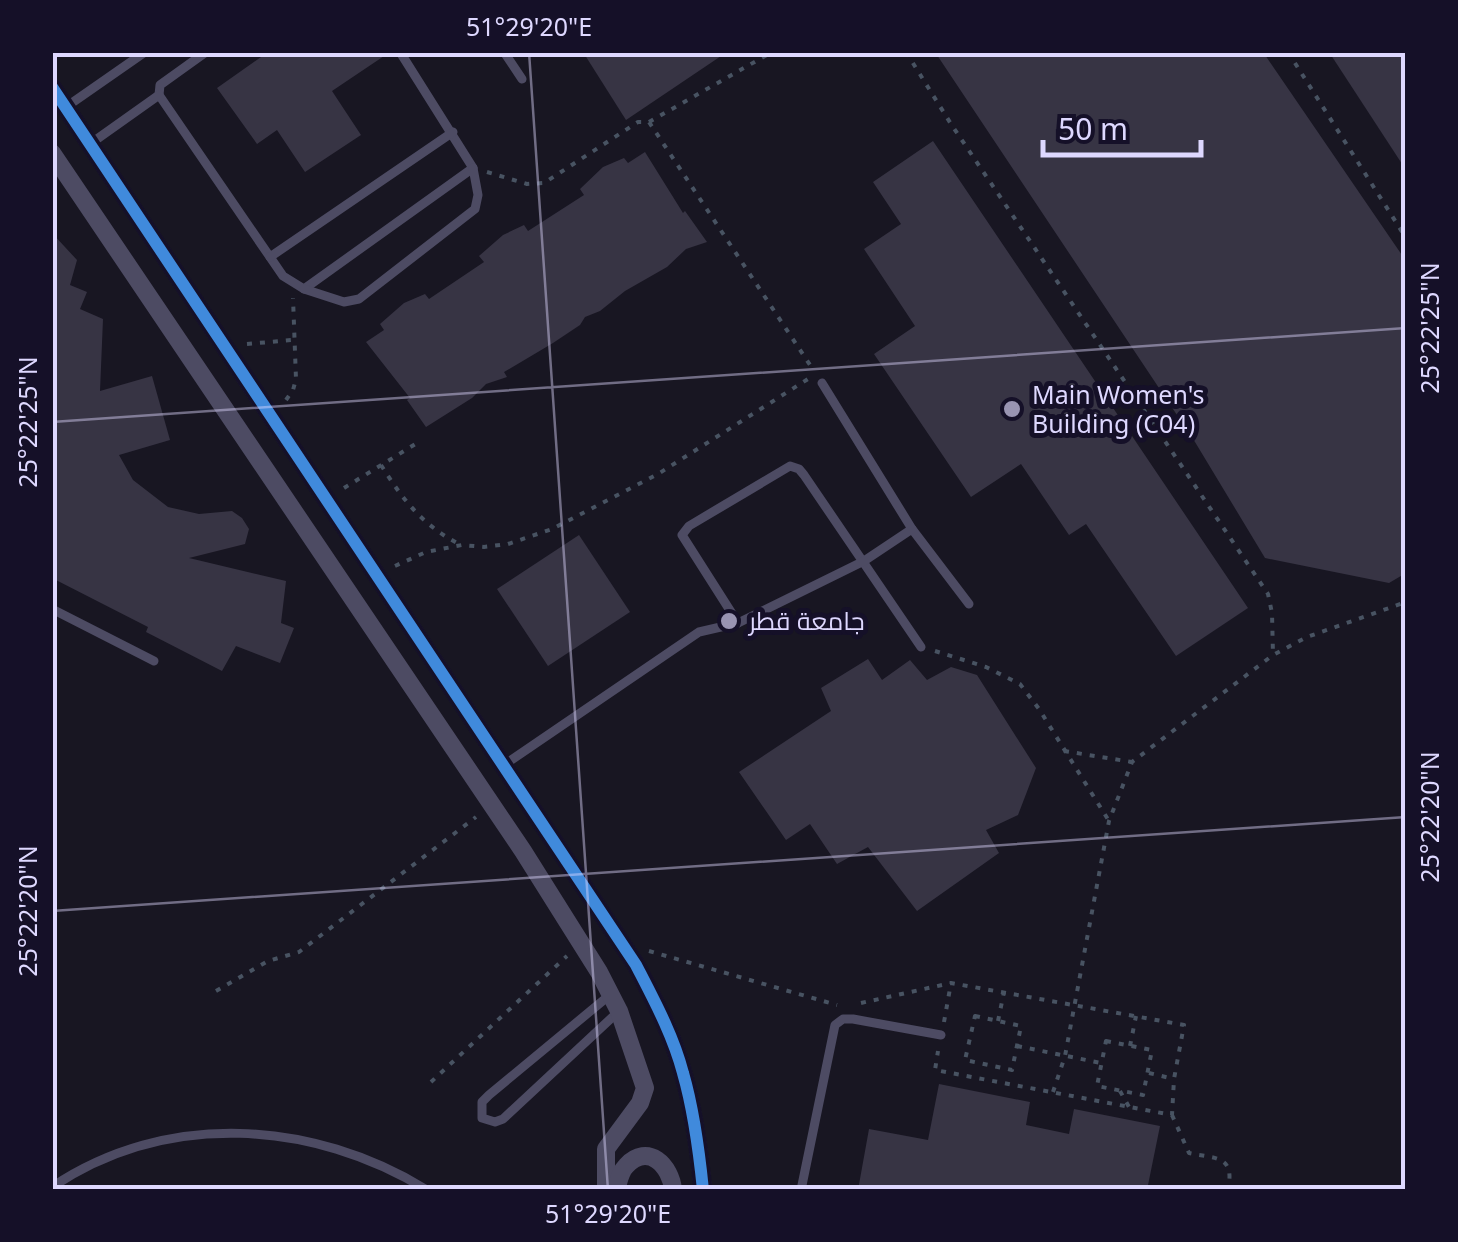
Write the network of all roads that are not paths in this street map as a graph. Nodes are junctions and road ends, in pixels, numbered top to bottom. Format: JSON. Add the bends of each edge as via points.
{"nodes":[{"id":1,"x":145,"y":52,"type":"edge"},
{"id":2,"x":206,"y":52,"type":"edge"},
{"id":3,"x":400,"y":52,"type":"edge"},
{"id":4,"x":504,"y":52,"type":"edge"},
{"id":5,"x":522,"y":78,"type":"dead end"},
{"id":6,"x":52,"y":87,"type":"edge"},
{"id":7,"x":159,"y":95,"type":"junction"},
{"id":8,"x":59,"y":111,"type":"edge"},
{"id":9,"x":453,"y":132,"type":"junction"},
{"id":10,"x":90,"y":144,"type":"junction"},
{"id":11,"x":55,"y":161,"type":"edge"},
{"id":12,"x":472,"y":168,"type":"junction"},
{"id":13,"x":270,"y":257,"type":"junction"},
{"id":14,"x":304,"y":289,"type":"junction"},
{"id":15,"x":822,"y":383,"type":"dead end"},
{"id":16,"x":912,"y":529,"type":"junction"},
{"id":17,"x":864,"y":561,"type":"junction"},
{"id":18,"x":969,"y":604,"type":"dead end"},
{"id":19,"x":52,"y":609,"type":"edge"},
{"id":20,"x":738,"y":623,"type":"junction"},
{"id":21,"x":921,"y":647,"type":"road end"},
{"id":22,"x":154,"y":661,"type":"dead end"},
{"id":23,"x":504,"y":765,"type":"junction"},
{"id":24,"x":551,"y":834,"type":"junction"},
{"id":25,"x":524,"y":851,"type":"junction"},
{"id":26,"x":615,"y":1003,"type":"junction"},
{"id":27,"x":941,"y":1035,"type":"road end"},
{"id":28,"x":52,"y":1186,"type":"edge"},
{"id":29,"x":427,"y":1190,"type":"edge"},
{"id":30,"x":606,"y":1190,"type":"edge"},
{"id":31,"x":616,"y":1190,"type":"edge"},
{"id":32,"x":673,"y":1190,"type":"edge"},
{"id":33,"x":703,"y":1190,"type":"edge"},
{"id":34,"x":801,"y":1190,"type":"edge"}],
"edges":[{"from":1,"to":8,"type":"lane"},
{"from":2,"to":7,"type":"lane","via":[[160,84]]},
{"from":3,"to":9,"type":"lane"},
{"from":4,"to":5,"type":"lane"},
{"from":6,"to":8,"type":"street"},
{"from":7,"to":10,"type":"lane"},
{"from":7,"to":13,"type":"lane"},
{"from":8,"to":10,"type":"street"},
{"from":9,"to":12,"type":"lane"},
{"from":9,"to":13,"type":"lane"},
{"from":10,"to":11,"type":"street"},
{"from":10,"to":23,"type":"street"},
{"from":11,"to":25,"type":"street"},
{"from":12,"to":14,"type":"lane"},
{"from":12,"to":14,"type":"lane","via":[[475,209],[359,299],[344,302]]},
{"from":13,"to":14,"type":"lane"},
{"from":15,"to":16,"type":"lane"},
{"from":16,"to":17,"type":"lane"},
{"from":16,"to":18,"type":"lane"},
{"from":17,"to":20,"type":"lane"},
{"from":17,"to":20,"type":"lane","via":[[804,475],[790,466],[682,535]]},
{"from":17,"to":21,"type":"lane"},
{"from":19,"to":22,"type":"lane"},
{"from":20,"to":23,"type":"lane","via":[[699,632]]},
{"from":23,"to":24,"type":"street"},
{"from":24,"to":25,"type":"street"},
{"from":24,"to":33,"type":"street","via":[[636,965],[683,1071]]},
{"from":25,"to":26,"type":"street"},
{"from":26,"to":26,"type":"lane","via":[[489,1095],[482,1118],[503,1118]]},
{"from":26,"to":30,"type":"street","via":[[645,1088],[606,1149]]},
{"from":27,"to":34,"type":"lane","via":[[853,1019],[835,1025]]},
{"from":28,"to":29,"type":"lane","via":[[150,1144],[246,1132],[341,1148]]},
{"from":31,"to":32,"type":"street","via":[[626,1165],[650,1157],[665,1165]]}]}
